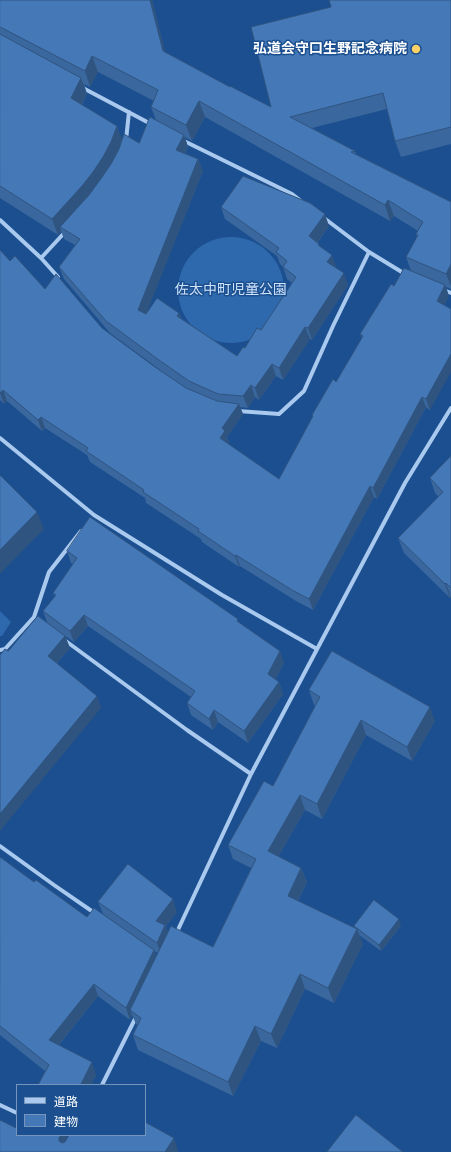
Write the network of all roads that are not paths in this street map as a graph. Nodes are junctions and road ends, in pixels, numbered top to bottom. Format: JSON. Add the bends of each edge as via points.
{"nodes":[{"id":1,"x":73,"y":83,"type":"edge"},
{"id":2,"x":129,"y":112,"type":"junction"},
{"id":3,"x":157,"y":127,"type":"edge"},
{"id":4,"x":178,"y":138,"type":"edge"},
{"id":5,"x":126,"y":143,"type":"edge"},
{"id":6,"x":303,"y":203,"type":"edge"},
{"id":7,"x":321,"y":216,"type":"edge"},
{"id":8,"x":0,"y":220,"type":"edge"},
{"id":9,"x":68,"y":229,"type":"edge"},
{"id":10,"x":369,"y":252,"type":"junction"},
{"id":11,"x":41,"y":258,"type":"junction"},
{"id":12,"x":412,"y":277,"type":"edge"},
{"id":13,"x":61,"y":282,"type":"edge"},
{"id":14,"x":438,"y":288,"type":"edge"},
{"id":15,"x":451,"y":293,"type":"edge"},
{"id":16,"x":451,"y":408,"type":"edge"},
{"id":17,"x":237,"y":410,"type":"edge"},
{"id":18,"x":0,"y":438,"type":"edge"},
{"id":19,"x":94,"y":515,"type":"junction"},
{"id":20,"x":90,"y":520,"type":"edge"},
{"id":21,"x":85,"y":526,"type":"edge"},
{"id":22,"x":34,"y":617,"type":"junction"},
{"id":23,"x":40,"y":622,"type":"edge"},
{"id":24,"x":59,"y":636,"type":"edge"},
{"id":25,"x":317,"y":649,"type":"junction"},
{"id":26,"x":0,"y":650,"type":"edge"},
{"id":27,"x":252,"y":774,"type":"junction"},
{"id":28,"x":0,"y":846,"type":"edge"},
{"id":29,"x":99,"y":916,"type":"edge"},
{"id":30,"x":173,"y":939,"type":"edge"},
{"id":31,"x":140,"y":1009,"type":"edge"},
{"id":32,"x":102,"y":1084,"type":"edge"},
{"id":33,"x":0,"y":1105,"type":"edge"},
{"id":34,"x":16,"y":1113,"type":"edge"}],
"edges":[{"from":1,"to":2,"type":"street"},
{"from":2,"to":3,"type":"street"},
{"from":2,"to":5,"type":"street"},
{"from":4,"to":6,"type":"street","via":[[292,194]]},
{"from":7,"to":10,"type":"street"},
{"from":8,"to":11,"type":"street"},
{"from":9,"to":11,"type":"street"},
{"from":10,"to":12,"type":"street"},
{"from":10,"to":17,"type":"street","via":[[304,390],[279,414]]},
{"from":11,"to":13,"type":"street"},
{"from":14,"to":15,"type":"street"},
{"from":16,"to":25,"type":"street","via":[[405,483]]},
{"from":18,"to":19,"type":"street"},
{"from":19,"to":20,"type":"street"},
{"from":19,"to":25,"type":"street","via":[[222,595]]},
{"from":21,"to":22,"type":"street","via":[[49,572]]},
{"from":22,"to":23,"type":"street"},
{"from":22,"to":26,"type":"street","via":[[5,650]]},
{"from":24,"to":27,"type":"street","via":[[186,730]]},
{"from":25,"to":27,"type":"street"},
{"from":27,"to":30,"type":"street"},
{"from":28,"to":29,"type":"street"},
{"from":31,"to":32,"type":"street"},
{"from":33,"to":34,"type":"street"}]}
